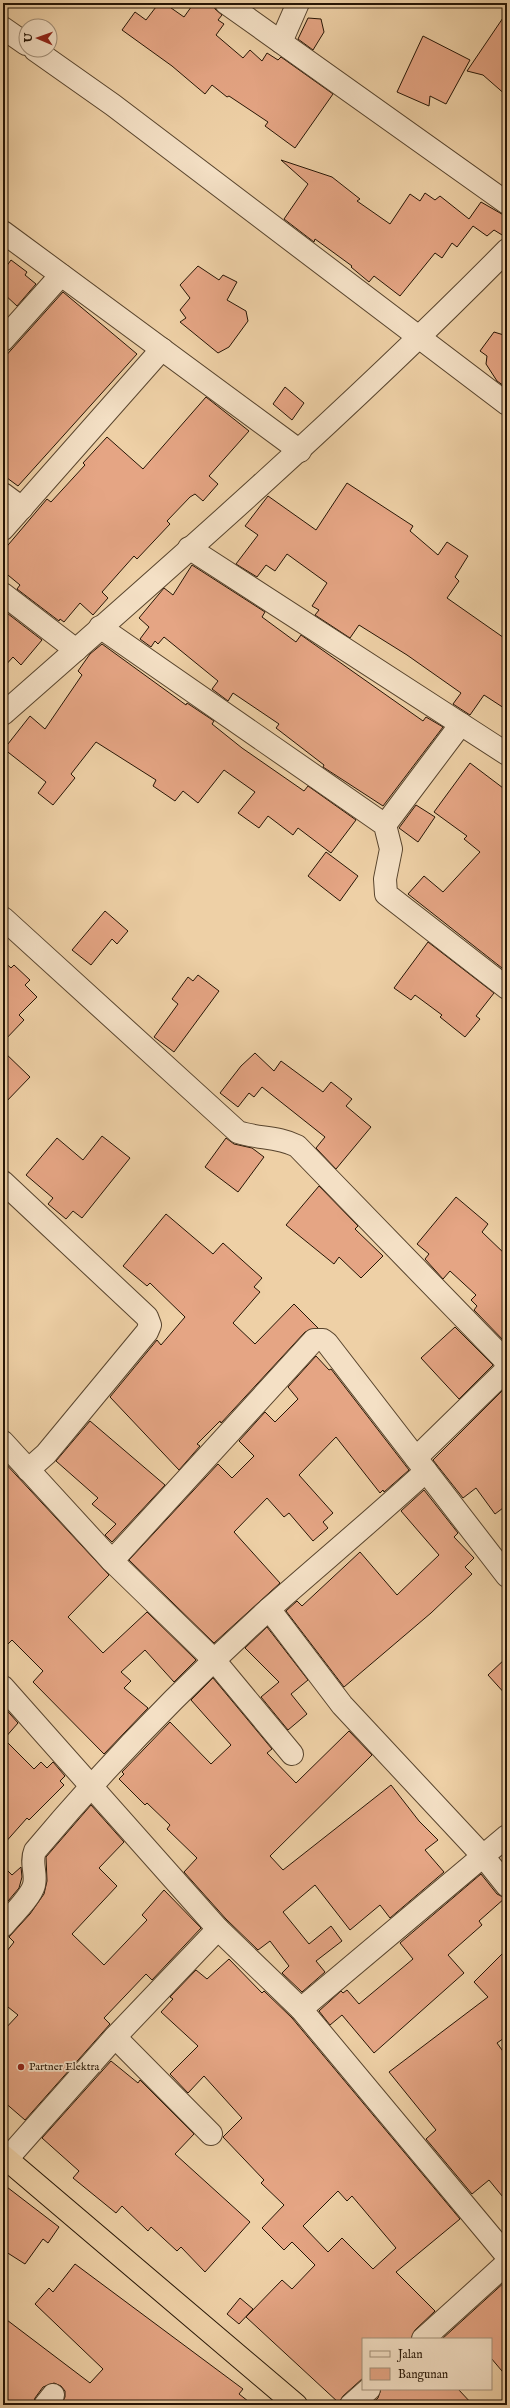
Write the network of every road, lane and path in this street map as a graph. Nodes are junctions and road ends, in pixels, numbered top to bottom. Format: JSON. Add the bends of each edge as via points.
{"nodes":[{"id":1,"x":226,"y":3,"type":"edge"},
{"id":2,"x":298,"y":3,"type":"edge"},
{"id":3,"x":3,"y":28,"type":"edge"},
{"id":4,"x":18,"y":38,"type":"edge"},
{"id":5,"x":281,"y":42,"type":"junction"},
{"id":6,"x":46,"y":58,"type":"edge"},
{"id":7,"x":507,"y":203,"type":"edge"},
{"id":8,"x":3,"y":232,"type":"edge"},
{"id":9,"x":507,"y":250,"type":"edge"},
{"id":10,"x":62,"y":275,"type":"junction"},
{"id":11,"x":421,"y":337,"type":"junction"},
{"id":12,"x":3,"y":340,"type":"edge"},
{"id":13,"x":162,"y":349,"type":"junction"},
{"id":14,"x":507,"y":404,"type":"edge"},
{"id":15,"x":300,"y":451,"type":"junction"},
{"id":16,"x":3,"y":494,"type":"edge"},
{"id":17,"x":22,"y":508,"type":"junction"},
{"id":18,"x":3,"y":529,"type":"edge"},
{"id":19,"x":189,"y":548,"type":"junction"},
{"id":20,"x":3,"y":594,"type":"edge"},
{"id":21,"x":100,"y":627,"type":"junction"},
{"id":22,"x":76,"y":650,"type":"junction"},
{"id":23,"x":3,"y":714,"type":"edge"},
{"id":24,"x":461,"y":724,"type":"junction"},
{"id":25,"x":507,"y":754,"type":"edge"},
{"id":26,"x":385,"y":825,"type":"junction"},
{"id":27,"x":3,"y":918,"type":"edge"},
{"id":28,"x":507,"y":988,"type":"edge"},
{"id":29,"x":3,"y":1182,"type":"edge"},
{"id":30,"x":3,"y":1442,"type":"edge"},
{"id":31,"x":421,"y":1465,"type":"junction"},
{"id":32,"x":28,"y":1470,"type":"junction"},
{"id":33,"x":112,"y":1561,"type":"junction"},
{"id":34,"x":507,"y":1576,"type":"edge"},
{"id":35,"x":269,"y":1609,"type":"junction"},
{"id":36,"x":214,"y":1660,"type":"junction"},
{"id":37,"x":3,"y":1686,"type":"edge"},
{"id":38,"x":292,"y":1754,"type":"dead end"},
{"id":39,"x":91,"y":1785,"type":"junction"},
{"id":40,"x":507,"y":1836,"type":"edge"},
{"id":41,"x":483,"y":1856,"type":"junction"},
{"id":42,"x":507,"y":1886,"type":"edge"},
{"id":43,"x":3,"y":1926,"type":"edge"},
{"id":44,"x":218,"y":1929,"type":"junction"},
{"id":45,"x":301,"y":2009,"type":"junction"},
{"id":46,"x":114,"y":2037,"type":"junction"},
{"id":47,"x":211,"y":2134,"type":"dead end"},
{"id":48,"x":5,"y":2157,"type":"edge"},
{"id":49,"x":507,"y":2256,"type":"edge"},
{"id":50,"x":507,"y":2263,"type":"edge"},
{"id":51,"x":425,"y":2338,"type":"edge"},
{"id":52,"x":368,"y":2390,"type":"edge"},
{"id":53,"x":296,"y":2405,"type":"edge"},
{"id":54,"x":351,"y":2405,"type":"edge"}],
"edges":[{"from":1,"to":5,"type":"street"},
{"from":2,"to":5,"type":"street"},
{"from":3,"to":4,"type":"street"},
{"from":5,"to":7,"type":"street"},
{"from":6,"to":11,"type":"street","via":[[113,105]]},
{"from":8,"to":10,"type":"street"},
{"from":9,"to":11,"type":"street"},
{"from":10,"to":12,"type":"street"},
{"from":10,"to":13,"type":"street"},
{"from":11,"to":14,"type":"street","via":[[433,349]]},
{"from":11,"to":15,"type":"street"},
{"from":13,"to":15,"type":"street"},
{"from":13,"to":17,"type":"street"},
{"from":15,"to":19,"type":"street"},
{"from":16,"to":17,"type":"street"},
{"from":17,"to":18,"type":"street"},
{"from":19,"to":21,"type":"street"},
{"from":19,"to":24,"type":"street"},
{"from":20,"to":22,"type":"street"},
{"from":21,"to":22,"type":"street"},
{"from":21,"to":26,"type":"street"},
{"from":22,"to":23,"type":"street"},
{"from":24,"to":25,"type":"street"},
{"from":24,"to":26,"type":"street"},
{"from":26,"to":28,"type":"street","via":[[391,849],[385,879],[386,894]]},
{"from":27,"to":31,"type":"street","via":[[238,1132],[251,1136],[285,1139],[297,1146],[503,1358],[507,1366],[505,1371]]},
{"from":29,"to":32,"type":"street","via":[[147,1318],[150,1325],[147,1332],[46,1454]]},
{"from":30,"to":32,"type":"street"},
{"from":31,"to":33,"type":"street","via":[[327,1343],[323,1340],[314,1340]]},
{"from":31,"to":34,"type":"street"},
{"from":31,"to":35,"type":"street"},
{"from":32,"to":33,"type":"street"},
{"from":33,"to":36,"type":"street"},
{"from":35,"to":36,"type":"street"},
{"from":35,"to":41,"type":"street","via":[[342,1705]]},
{"from":36,"to":38,"type":"street"},
{"from":36,"to":39,"type":"street"},
{"from":37,"to":39,"type":"street"},
{"from":39,"to":43,"type":"street","via":[[35,1851],[32,1858],[32,1892]]},
{"from":39,"to":44,"type":"street"},
{"from":40,"to":41,"type":"street"},
{"from":41,"to":42,"type":"street"},
{"from":41,"to":45,"type":"street"},
{"from":44,"to":45,"type":"street"},
{"from":44,"to":46,"type":"street"},
{"from":45,"to":49,"type":"street"},
{"from":46,"to":47,"type":"street"},
{"from":46,"to":48,"type":"street"},
{"from":48,"to":53,"type":"highway"},
{"from":50,"to":51,"type":"street"},
{"from":52,"to":54,"type":"street"}]}
